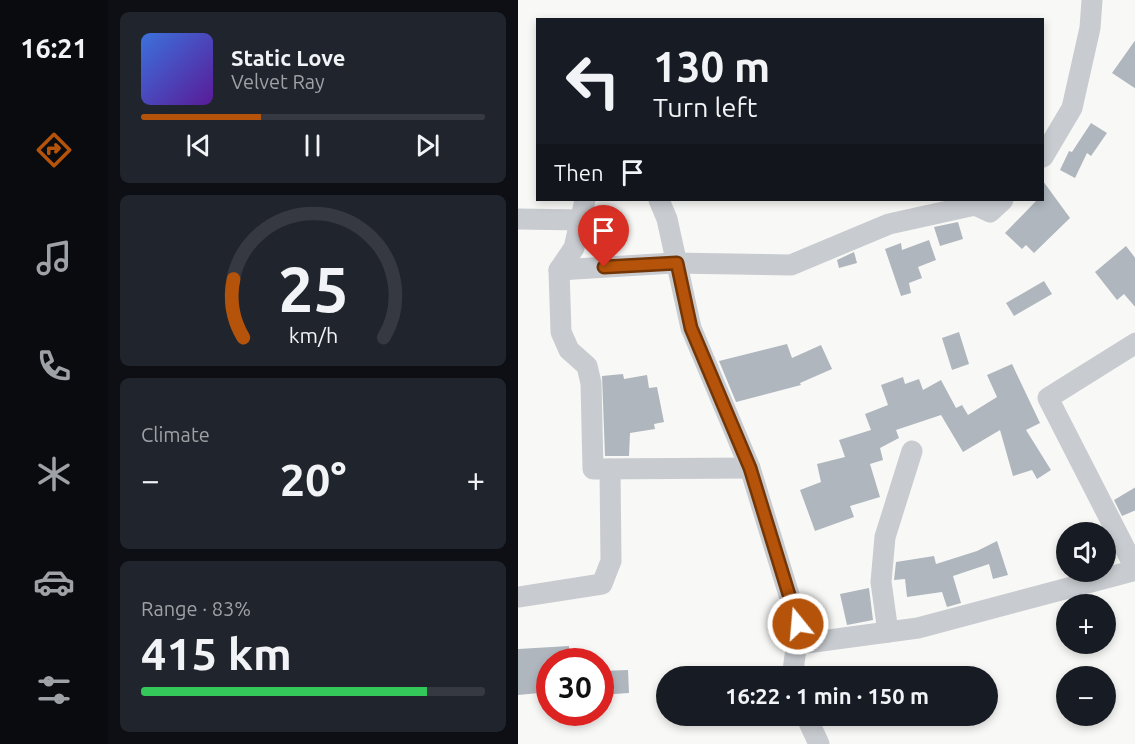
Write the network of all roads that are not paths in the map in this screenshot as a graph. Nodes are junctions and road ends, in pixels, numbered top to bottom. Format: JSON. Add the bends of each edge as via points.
{"nodes":[{"id":1,"x":1092,"y":0,"type":"edge"},
{"id":2,"x":1044,"y":155,"type":"edge"},
{"id":3,"x":659,"y":201,"type":"edge"},
{"id":4,"x":1002,"y":201,"type":"edge"},
{"id":5,"x":583,"y":210,"type":"edge"},
{"id":6,"x":518,"y":219,"type":"edge"},
{"id":7,"x":677,"y":263,"type":"junction"},
{"id":8,"x":559,"y":270,"type":"junction"},
{"id":9,"x":1136,"y":343,"type":"edge"},
{"id":10,"x":912,"y":451,"type":"dead end"},
{"id":11,"x":750,"y":468,"type":"junction"},
{"id":12,"x":610,"y":470,"type":"junction"},
{"id":13,"x":518,"y":597,"type":"edge"},
{"id":14,"x":888,"y":632,"type":"junction"},
{"id":15,"x":799,"y":644,"type":"junction"},
{"id":16,"x":793,"y":666,"type":"edge"},
{"id":17,"x":811,"y":726,"type":"edge"},
{"id":18,"x":819,"y":744,"type":"edge"}],
"edges":[{"from":1,"to":2,"type":"street","via":[[1090,28],[1072,108]]},
{"from":3,"to":7,"type":"street"},
{"from":4,"to":7,"type":"street","via":[[990,212],[975,205],[889,224],[791,265]]},
{"from":5,"to":6,"type":"street"},
{"from":5,"to":8,"type":"street","via":[[574,248]]},
{"from":7,"to":8,"type":"street"},
{"from":7,"to":11,"type":"street","via":[[691,328]]},
{"from":8,"to":12,"type":"street","via":[[561,332],[569,350],[587,366],[591,383],[593,469]]},
{"from":9,"to":14,"type":"street","via":[[1048,398],[1136,570],[918,628]]},
{"from":10,"to":14,"type":"street","via":[[885,537],[881,582]]},
{"from":11,"to":12,"type":"street"},
{"from":11,"to":15,"type":"street","via":[[798,624]]},
{"from":12,"to":13,"type":"street","via":[[611,561],[602,584]]},
{"from":14,"to":15,"type":"street"},
{"from":15,"to":16,"type":"street"},
{"from":17,"to":18,"type":"street"}]}
